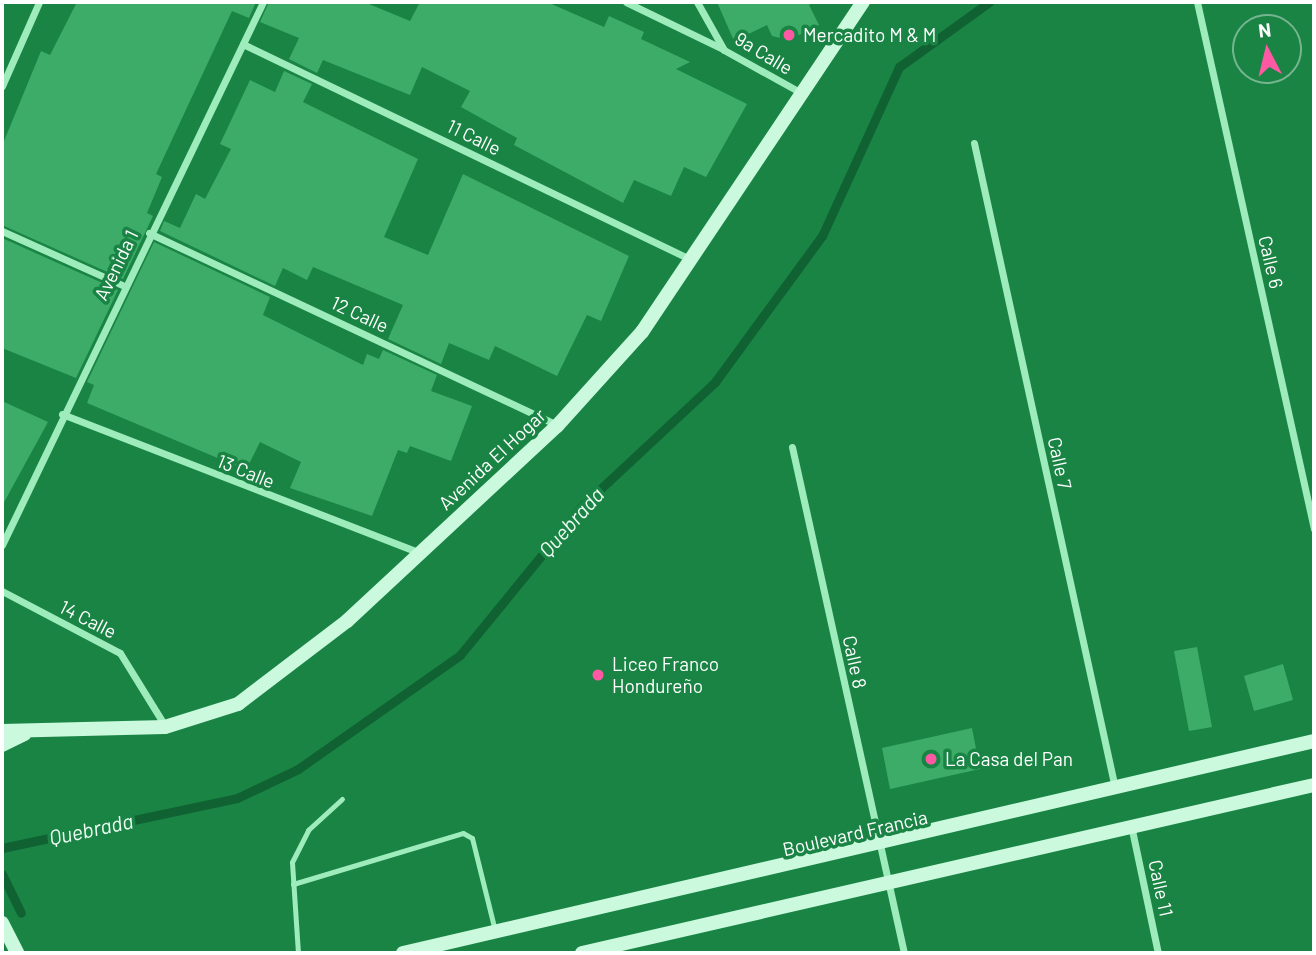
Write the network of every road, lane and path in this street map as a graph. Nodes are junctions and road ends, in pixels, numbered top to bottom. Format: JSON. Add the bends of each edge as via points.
{"nodes":[{"id":1,"x":39,"y":2,"type":"edge"},
{"id":2,"x":263,"y":2,"type":"edge"},
{"id":3,"x":626,"y":2,"type":"edge"},
{"id":4,"x":697,"y":2,"type":"edge"},
{"id":5,"x":863,"y":2,"type":"edge"},
{"id":6,"x":1197,"y":2,"type":"edge"},
{"id":7,"x":243,"y":44,"type":"junction"},
{"id":8,"x":724,"y":50,"type":"junction"},
{"id":9,"x":2,"y":86,"type":"edge"},
{"id":10,"x":797,"y":91,"type":"junction"},
{"id":11,"x":974,"y":143,"type":"dead end"},
{"id":12,"x":2,"y":231,"type":"edge"},
{"id":13,"x":149,"y":233,"type":"junction"},
{"id":14,"x":690,"y":260,"type":"junction"},
{"id":15,"x":122,"y":285,"type":"junction"},
{"id":16,"x":62,"y":414,"type":"junction"},
{"id":17,"x":557,"y":426,"type":"junction"},
{"id":18,"x":792,"y":447,"type":"dead end"},
{"id":19,"x":1314,"y":528,"type":"edge"},
{"id":20,"x":2,"y":545,"type":"edge"},
{"id":21,"x":421,"y":553,"type":"junction"},
{"id":22,"x":2,"y":591,"type":"edge"},
{"id":23,"x":165,"y":727,"type":"junction"},
{"id":24,"x":47,"y":730,"type":"junction"},
{"id":25,"x":2,"y":731,"type":"edge"},
{"id":26,"x":1314,"y":741,"type":"edge"},
{"id":27,"x":2,"y":745,"type":"edge"},
{"id":28,"x":1314,"y":785,"type":"edge"},
{"id":29,"x":1115,"y":791,"type":"junction"},
{"id":30,"x":342,"y":799,"type":"dead end"},
{"id":31,"x":1132,"y":830,"type":"junction"},
{"id":32,"x":880,"y":847,"type":"junction"},
{"id":33,"x":293,"y":884,"type":"junction"},
{"id":34,"x":888,"y":884,"type":"junction"},
{"id":35,"x":2,"y":923,"type":"edge"},
{"id":36,"x":495,"y":934,"type":"junction"},
{"id":37,"x":17,"y":953,"type":"edge"},
{"id":38,"x":298,"y":953,"type":"edge"},
{"id":39,"x":403,"y":953,"type":"edge"},
{"id":40,"x":582,"y":953,"type":"edge"},
{"id":41,"x":904,"y":953,"type":"edge"},
{"id":42,"x":1158,"y":953,"type":"edge"}],
"edges":[{"from":1,"to":9,"type":"street"},
{"from":2,"to":7,"type":"street","name":"Avenida 1"},
{"from":3,"to":8,"type":"street"},
{"from":4,"to":8,"type":"street","name":"9a Calle"},
{"from":5,"to":10,"type":"street","name":"Avenida El Hogar"},
{"from":6,"to":19,"type":"street","name":"Calle 6"},
{"from":7,"to":13,"type":"street","name":"Avenida 1"},
{"from":7,"to":14,"type":"street","name":"11 Calle"},
{"from":8,"to":10,"type":"street","name":"9a Calle"},
{"from":10,"to":14,"type":"street","name":"Avenida El Hogar"},
{"from":11,"to":29,"type":"street","name":"Calle 7"},
{"from":12,"to":15,"type":"street"},
{"from":13,"to":15,"type":"street","name":"Avenida 1"},
{"from":13,"to":17,"type":"street","name":"12 Calle"},
{"from":14,"to":17,"type":"street","name":"Avenida El Hogar","via":[[642,332]]},
{"from":15,"to":16,"type":"street","name":"Avenida 1"},
{"from":16,"to":20,"type":"street","name":"Avenida 1"},
{"from":16,"to":21,"type":"street","name":"13 Calle"},
{"from":17,"to":21,"type":"street","name":"Avenida El Hogar"},
{"from":18,"to":32,"type":"street","name":"Calle 8"},
{"from":21,"to":23,"type":"street","name":"Avenida El Hogar","via":[[280,677],[238,704]]},
{"from":22,"to":23,"type":"street","name":"14 Calle","via":[[120,653],[145,683]]},
{"from":23,"to":24,"type":"street","name":"Avenida El Hogar"},
{"from":24,"to":25,"type":"street","name":"Avenida El Hogar"},
{"from":24,"to":27,"type":"street"},
{"from":26,"to":29,"type":"street","name":"Boulevard Francia"},
{"from":28,"to":31,"type":"street"},
{"from":29,"to":32,"type":"street","name":"Boulevard Francia"},
{"from":30,"to":33,"type":"lane","via":[[298,846]]},
{"from":31,"to":34,"type":"street"},
{"from":31,"to":42,"type":"street","name":"Calle 11"},
{"from":32,"to":34,"type":"street","name":"Calle 8"},
{"from":32,"to":36,"type":"street","name":"Boulevard Francia"},
{"from":33,"to":36,"type":"lane","via":[[463,833],[472,838]]},
{"from":33,"to":38,"type":"lane"},
{"from":34,"to":40,"type":"street"},
{"from":34,"to":41,"type":"street","name":"Calle 8"},
{"from":35,"to":37,"type":"street"},
{"from":36,"to":39,"type":"street","name":"Boulevard Francia"}]}
